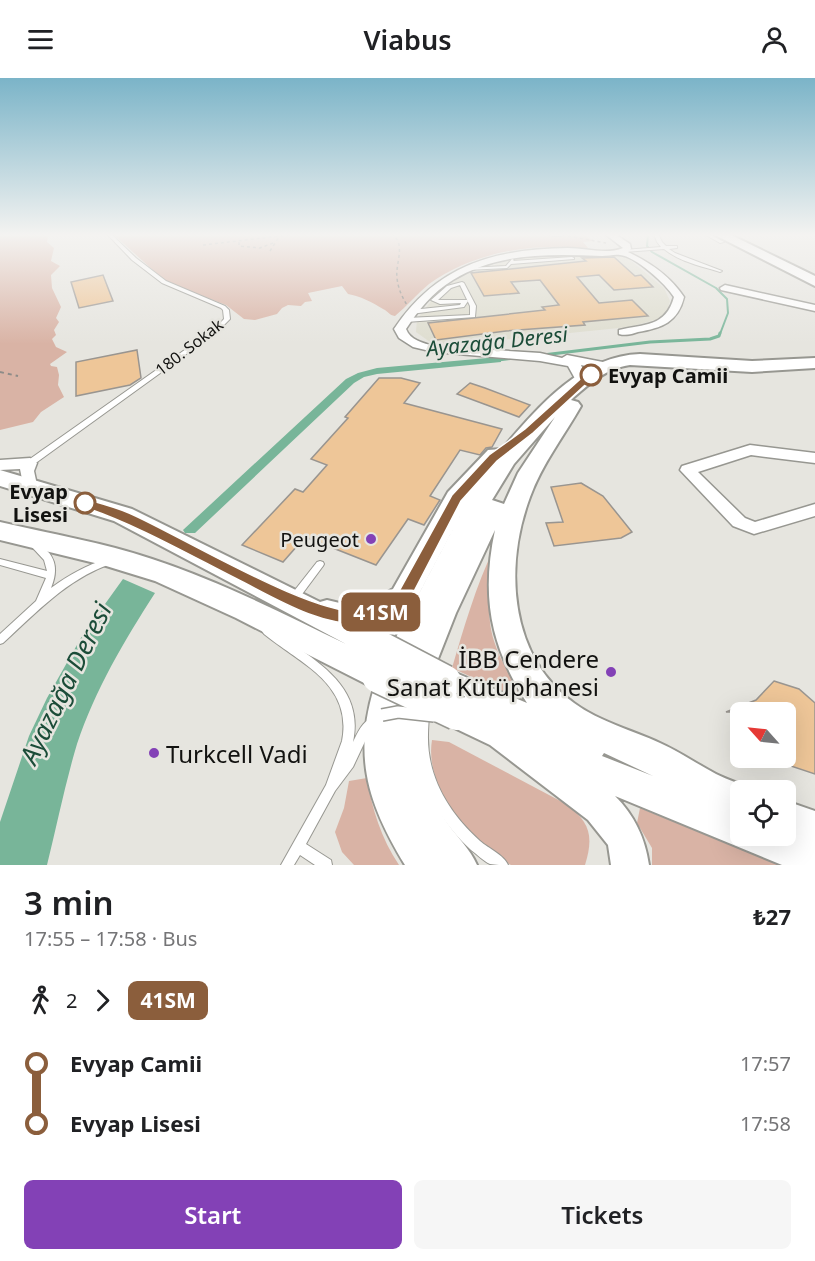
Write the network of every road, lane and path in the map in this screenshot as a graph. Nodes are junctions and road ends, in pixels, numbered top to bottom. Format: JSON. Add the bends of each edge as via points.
{"nodes":[{"id":1,"x":149,"y":271,"type":"edge"},
{"id":2,"x":396,"y":271,"type":"edge"},
{"id":3,"x":464,"y":271,"type":"edge"},
{"id":4,"x":655,"y":271,"type":"edge"},
{"id":5,"x":792,"y":271,"type":"edge"},
{"id":6,"x":801,"y":271,"type":"edge"},
{"id":7,"x":815,"y":277,"type":"edge"},
{"id":8,"x":815,"y":282,"type":"edge"},
{"id":9,"x":725,"y":288,"type":"dead end"},
{"id":10,"x":815,"y":308,"type":"edge"},
{"id":11,"x":407,"y":319,"type":"junction"},
{"id":12,"x":623,"y":333,"type":"dead end"},
{"id":13,"x":557,"y":358,"type":"junction"},
{"id":14,"x":815,"y":363,"type":"edge"},
{"id":15,"x":604,"y":366,"type":"junction"},
{"id":16,"x":815,"y":369,"type":"edge"},
{"id":17,"x":0,"y":372,"type":"edge"},
{"id":18,"x":18,"y":376,"type":"dead end"},
{"id":19,"x":577,"y":394,"type":"junction"},
{"id":20,"x":529,"y":431,"type":"junction"},
{"id":21,"x":815,"y":458,"type":"edge"},
{"id":22,"x":29,"y":474,"type":"junction"},
{"id":23,"x":1,"y":475,"type":"edge"},
{"id":24,"x":815,"y":510,"type":"edge"},
{"id":25,"x":10,"y":534,"type":"edge"},
{"id":26,"x":124,"y":561,"type":"junction"},
{"id":27,"x":0,"y":562,"type":"edge"},
{"id":28,"x":468,"y":563,"type":"junction"},
{"id":29,"x":320,"y":564,"type":"dead end"},
{"id":30,"x":51,"y":576,"type":"junction"},
{"id":31,"x":292,"y":601,"type":"junction"},
{"id":32,"x":39,"y":605,"type":"junction"},
{"id":33,"x":260,"y":616,"type":"junction"},
{"id":34,"x":4,"y":633,"type":"edge"},
{"id":35,"x":0,"y":640,"type":"edge"},
{"id":36,"x":441,"y":646,"type":"dead end"},
{"id":37,"x":380,"y":662,"type":"junction"},
{"id":38,"x":440,"y":673,"type":"junction"},
{"id":39,"x":458,"y":713,"type":"junction"},
{"id":40,"x":502,"y":734,"type":"junction"},
{"id":41,"x":331,"y":787,"type":"junction"},
{"id":42,"x":707,"y":789,"type":"junction"},
{"id":43,"x":730,"y":798,"type":"edge"},
{"id":44,"x":796,"y":823,"type":"edge"},
{"id":45,"x":730,"y":825,"type":"edge"},
{"id":46,"x":815,"y":830,"type":"edge"},
{"id":47,"x":298,"y":846,"type":"junction"},
{"id":48,"x":781,"y":846,"type":"edge"},
{"id":49,"x":815,"y":860,"type":"edge"},
{"id":50,"x":287,"y":865,"type":"edge"},
{"id":51,"x":326,"y":865,"type":"edge"},
{"id":52,"x":428,"y":865,"type":"edge"},
{"id":53,"x":458,"y":865,"type":"edge"},
{"id":54,"x":502,"y":865,"type":"edge"},
{"id":55,"x":630,"y":865,"type":"edge"}],
"edges":[{"from":1,"to":22,"type":"lane","name":"180. Sokak","via":[[179,290],[223,307],[227,319]]},
{"from":2,"to":11,"type":"path"},
{"from":3,"to":11,"type":"street","via":[[436,286]]},
{"from":4,"to":12,"type":"street","via":[[674,287],[680,297],[678,309],[670,319]]},
{"from":5,"to":8,"type":"main road"},
{"from":6,"to":7,"type":"main road"},
{"from":9,"to":10,"type":"street"},
{"from":11,"to":11,"type":"lane","via":[[473,316],[473,306],[462,283],[434,300],[465,301],[462,306]]},
{"from":11,"to":13,"type":"street","via":[[400,329],[403,336],[426,348]]},
{"from":13,"to":15,"type":"street"},
{"from":13,"to":19,"type":"street","via":[[576,366]]},
{"from":14,"to":15,"type":"main road","via":[[742,366],[629,359]]},
{"from":15,"to":19,"type":"main road"},
{"from":16,"to":19,"type":"main road","via":[[754,372],[635,365]]},
{"from":17,"to":18,"type":"path"},
{"from":19,"to":20,"type":"main road"},
{"from":19,"to":28,"type":"main road","via":[[522,460],[501,492]]},
{"from":19,"to":42,"type":"main road","via":[[540,455],[510,517],[503,556],[504,616],[509,641],[525,677],[561,713]]},
{"from":20,"to":31,"type":"main road","via":[[493,458],[456,498],[404,597],[389,608],[366,617],[348,618]]},
{"from":20,"to":52,"type":"main road","via":[[487,488],[417,626],[387,697],[380,732],[385,781],[400,819]]},
{"from":21,"to":24,"type":"street","via":[[750,450],[687,470],[739,522],[754,528]]},
{"from":22,"to":23,"type":"main road"},
{"from":22,"to":31,"type":"main road","via":[[123,515]]},
{"from":25,"to":26,"type":"main road"},
{"from":25,"to":30,"type":"lane","via":[[47,554]]},
{"from":26,"to":32,"type":"lane","via":[[91,566]]},
{"from":26,"to":33,"type":"main road","via":[[163,573]]},
{"from":27,"to":30,"type":"lane"},
{"from":28,"to":36,"type":"lane"},
{"from":28,"to":53,"type":"main road","via":[[424,653],[408,699],[402,732],[402,755],[410,791],[426,824]]},
{"from":29,"to":31,"type":"lane"},
{"from":30,"to":32,"type":"lane"},
{"from":31,"to":37,"type":"main road"},
{"from":32,"to":34,"type":"lane"},
{"from":33,"to":37,"type":"main road"},
{"from":33,"to":41,"type":"lane","via":[[266,630],[283,646],[323,670],[346,705],[349,735]]},
{"from":34,"to":35,"type":"lane"},
{"from":37,"to":38,"type":"main road","bridge":true},
{"from":37,"to":39,"type":"main road","bridge":true},
{"from":38,"to":42,"type":"main road","via":[[484,701]]},
{"from":38,"to":54,"type":"lane","via":[[428,692],[421,754],[433,789],[450,820],[478,850]]},
{"from":39,"to":40,"type":"main road"},
{"from":39,"to":41,"type":"lane","bridge":true,"via":[[443,717],[398,712],[382,715],[364,731],[350,763]]},
{"from":40,"to":45,"type":"main road"},
{"from":40,"to":55,"type":"main road","via":[[599,806],[616,824]]},
{"from":41,"to":47,"type":"lane"},
{"from":42,"to":43,"type":"main road"},
{"from":44,"to":46,"type":"main road"},
{"from":47,"to":50,"type":"lane"},
{"from":47,"to":51,"type":"lane"},
{"from":48,"to":49,"type":"main road"}]}
